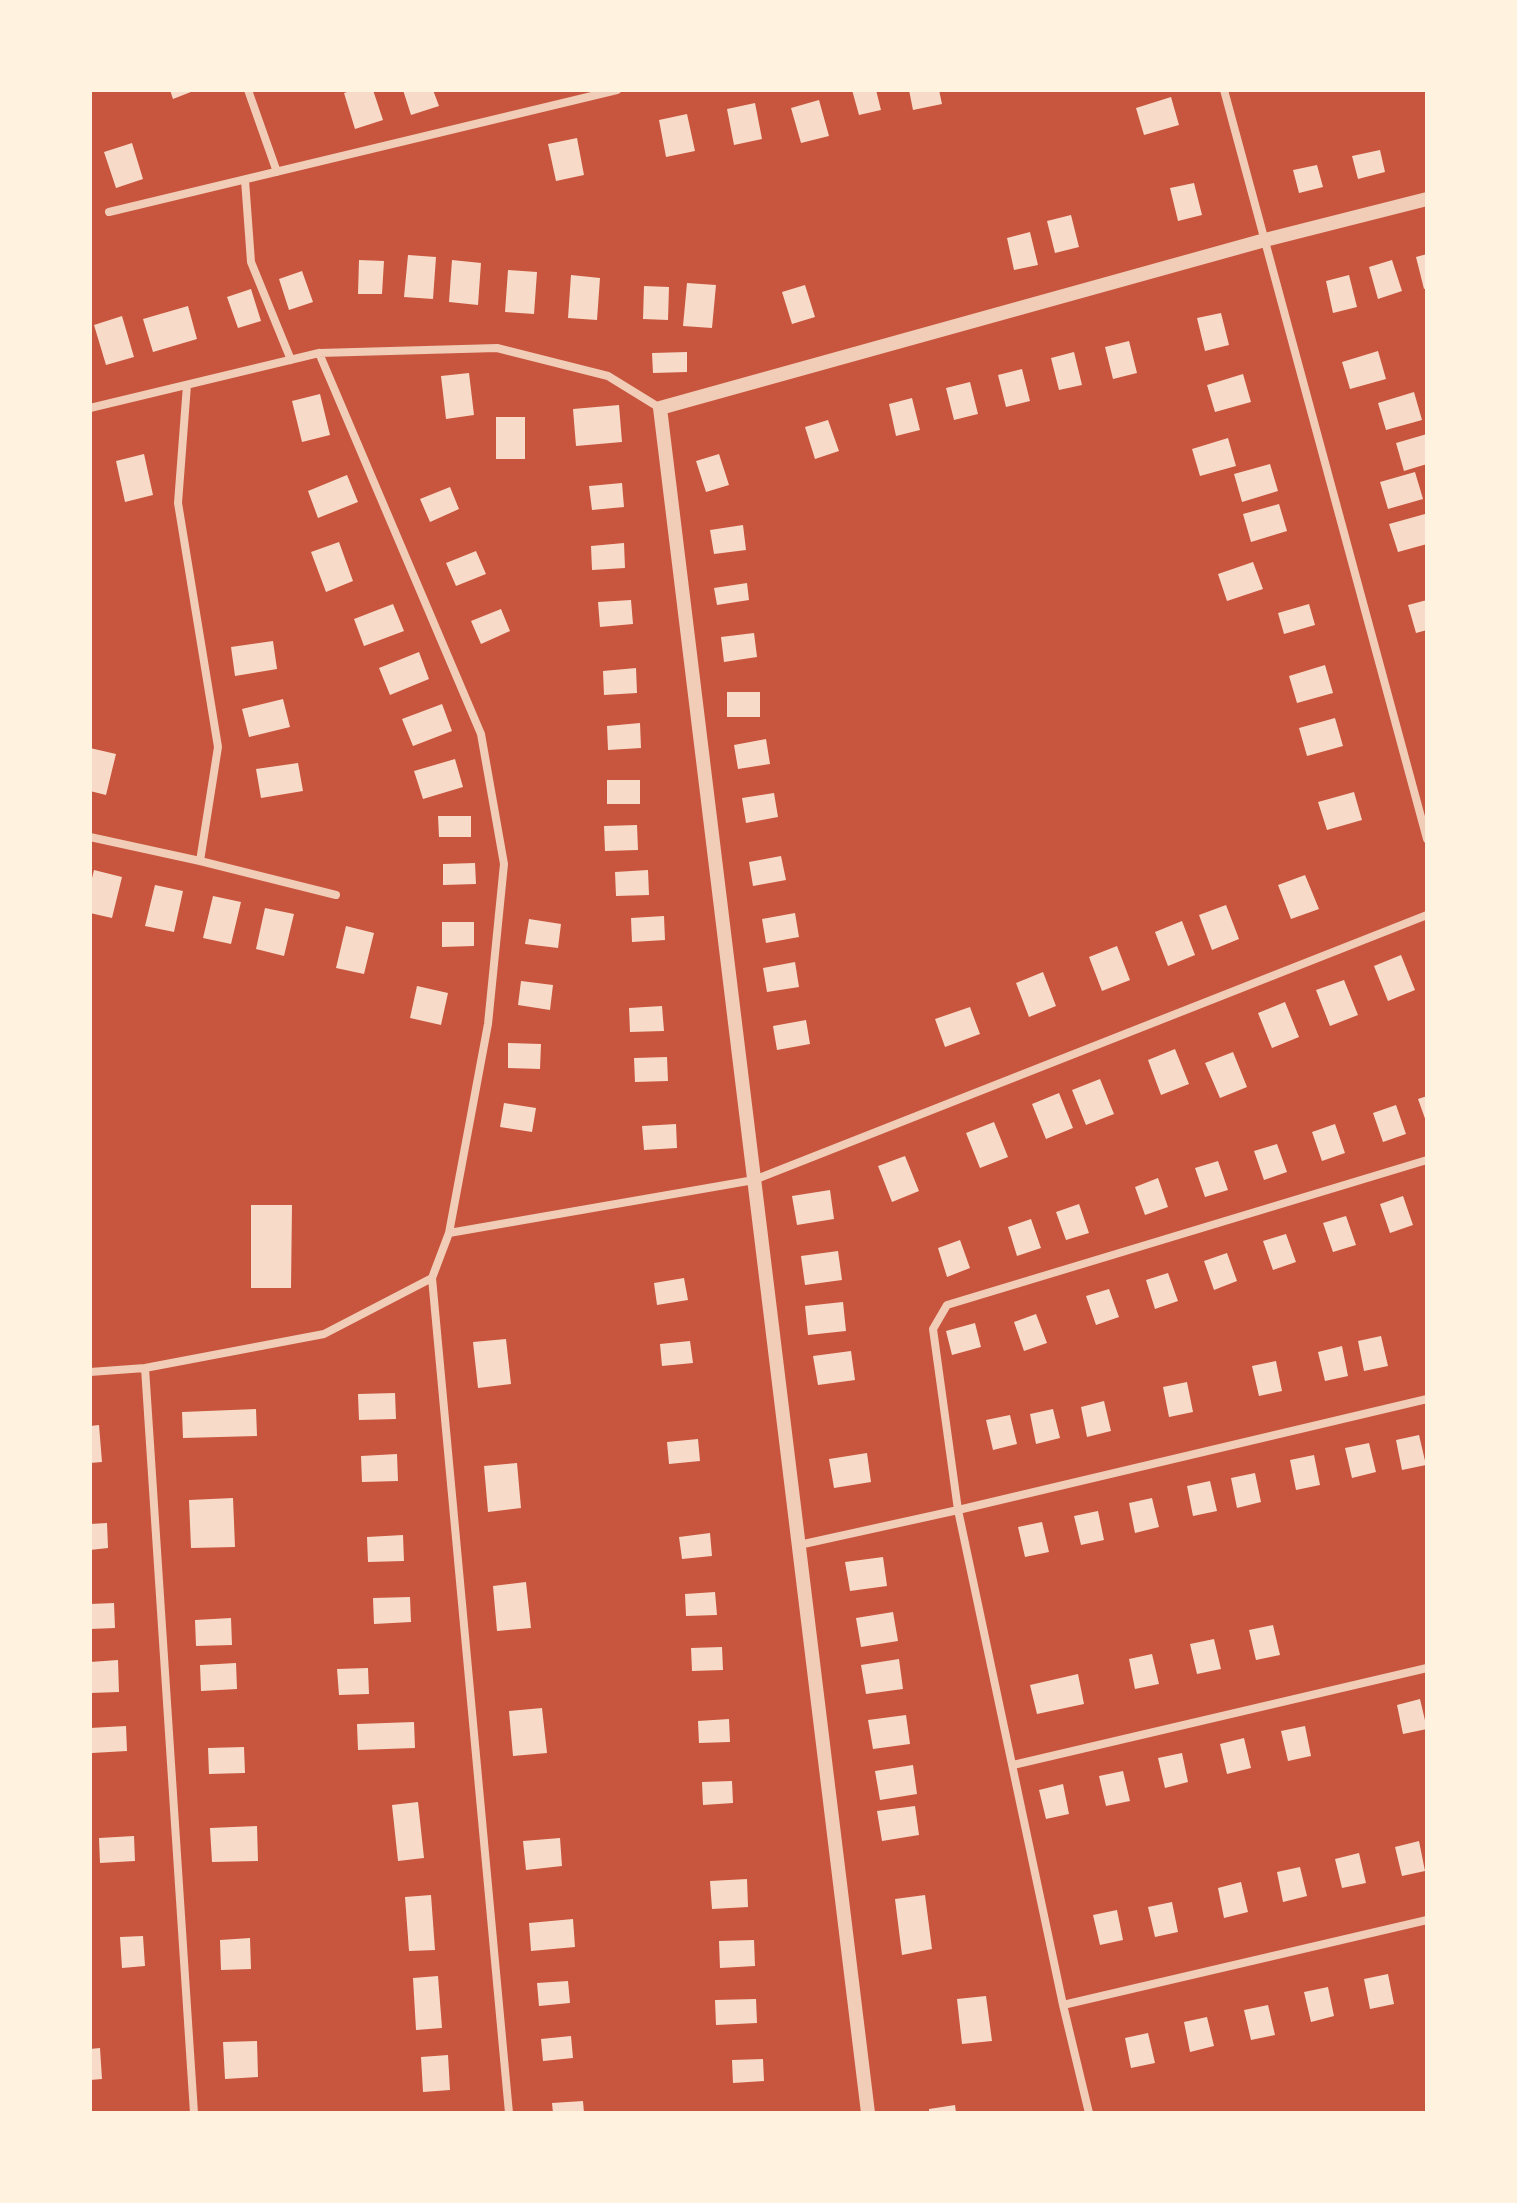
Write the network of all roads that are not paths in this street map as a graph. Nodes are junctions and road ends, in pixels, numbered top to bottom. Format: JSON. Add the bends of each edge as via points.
{"nodes":[{"id":1,"x":248,"y":90,"type":"edge"},
{"id":2,"x":617,"y":90,"type":"edge"},
{"id":3,"x":1224,"y":90,"type":"edge"},
{"id":4,"x":277,"y":172,"type":"junction"},
{"id":5,"x":245,"y":180,"type":"junction"},
{"id":6,"x":1427,"y":199,"type":"edge"},
{"id":7,"x":109,"y":212,"type":"dead end"},
{"id":8,"x":1265,"y":240,"type":"junction"},
{"id":9,"x":319,"y":353,"type":"junction"},
{"id":10,"x":291,"y":360,"type":"junction"},
{"id":11,"x":187,"y":385,"type":"junction"},
{"id":12,"x":90,"y":408,"type":"edge"},
{"id":13,"x":660,"y":408,"type":"junction"},
{"id":14,"x":90,"y":837,"type":"edge"},
{"id":15,"x":1427,"y":839,"type":"edge"},
{"id":16,"x":200,"y":861,"type":"junction"},
{"id":17,"x":336,"y":895,"type":"dead end"},
{"id":18,"x":1427,"y":915,"type":"edge"},
{"id":19,"x":1427,"y":1160,"type":"edge"},
{"id":20,"x":754,"y":1180,"type":"junction"},
{"id":21,"x":449,"y":1233,"type":"junction"},
{"id":22,"x":432,"y":1278,"type":"junction"},
{"id":23,"x":145,"y":1368,"type":"junction"},
{"id":24,"x":90,"y":1372,"type":"edge"},
{"id":25,"x":1427,"y":1399,"type":"edge"},
{"id":26,"x":958,"y":1510,"type":"junction"},
{"id":27,"x":799,"y":1545,"type":"junction"},
{"id":28,"x":1427,"y":1668,"type":"edge"},
{"id":29,"x":1013,"y":1765,"type":"junction"},
{"id":30,"x":1427,"y":1920,"type":"edge"},
{"id":31,"x":1063,"y":2005,"type":"junction"},
{"id":32,"x":194,"y":2113,"type":"edge"},
{"id":33,"x":509,"y":2113,"type":"edge"},
{"id":34,"x":868,"y":2113,"type":"edge"},
{"id":35,"x":1089,"y":2113,"type":"edge"}],
"edges":[{"from":1,"to":4,"type":"street"},
{"from":2,"to":4,"type":"street"},
{"from":3,"to":8,"type":"street"},
{"from":4,"to":5,"type":"street"},
{"from":5,"to":7,"type":"street"},
{"from":5,"to":10,"type":"street","via":[[251,262]]},
{"from":6,"to":8,"type":"street"},
{"from":8,"to":13,"type":"street"},
{"from":8,"to":15,"type":"street"},
{"from":9,"to":10,"type":"street"},
{"from":9,"to":13,"type":"street","via":[[497,348],[608,376]]},
{"from":9,"to":21,"type":"street","via":[[481,734],[504,864],[488,1024]]},
{"from":10,"to":11,"type":"street"},
{"from":11,"to":12,"type":"street"},
{"from":11,"to":16,"type":"street","via":[[178,503],[218,747]]},
{"from":13,"to":20,"type":"street"},
{"from":14,"to":16,"type":"street"},
{"from":16,"to":17,"type":"street"},
{"from":18,"to":20,"type":"street"},
{"from":19,"to":26,"type":"street","via":[[947,1305],[933,1329]]},
{"from":20,"to":21,"type":"street"},
{"from":20,"to":27,"type":"street"},
{"from":21,"to":22,"type":"street"},
{"from":22,"to":23,"type":"street","via":[[324,1334]]},
{"from":22,"to":33,"type":"street"},
{"from":23,"to":24,"type":"street"},
{"from":23,"to":32,"type":"street"},
{"from":25,"to":26,"type":"street"},
{"from":26,"to":27,"type":"street"},
{"from":26,"to":29,"type":"street"},
{"from":27,"to":34,"type":"street"},
{"from":28,"to":29,"type":"street"},
{"from":29,"to":31,"type":"street"},
{"from":30,"to":31,"type":"street"},
{"from":31,"to":35,"type":"street"}]}
